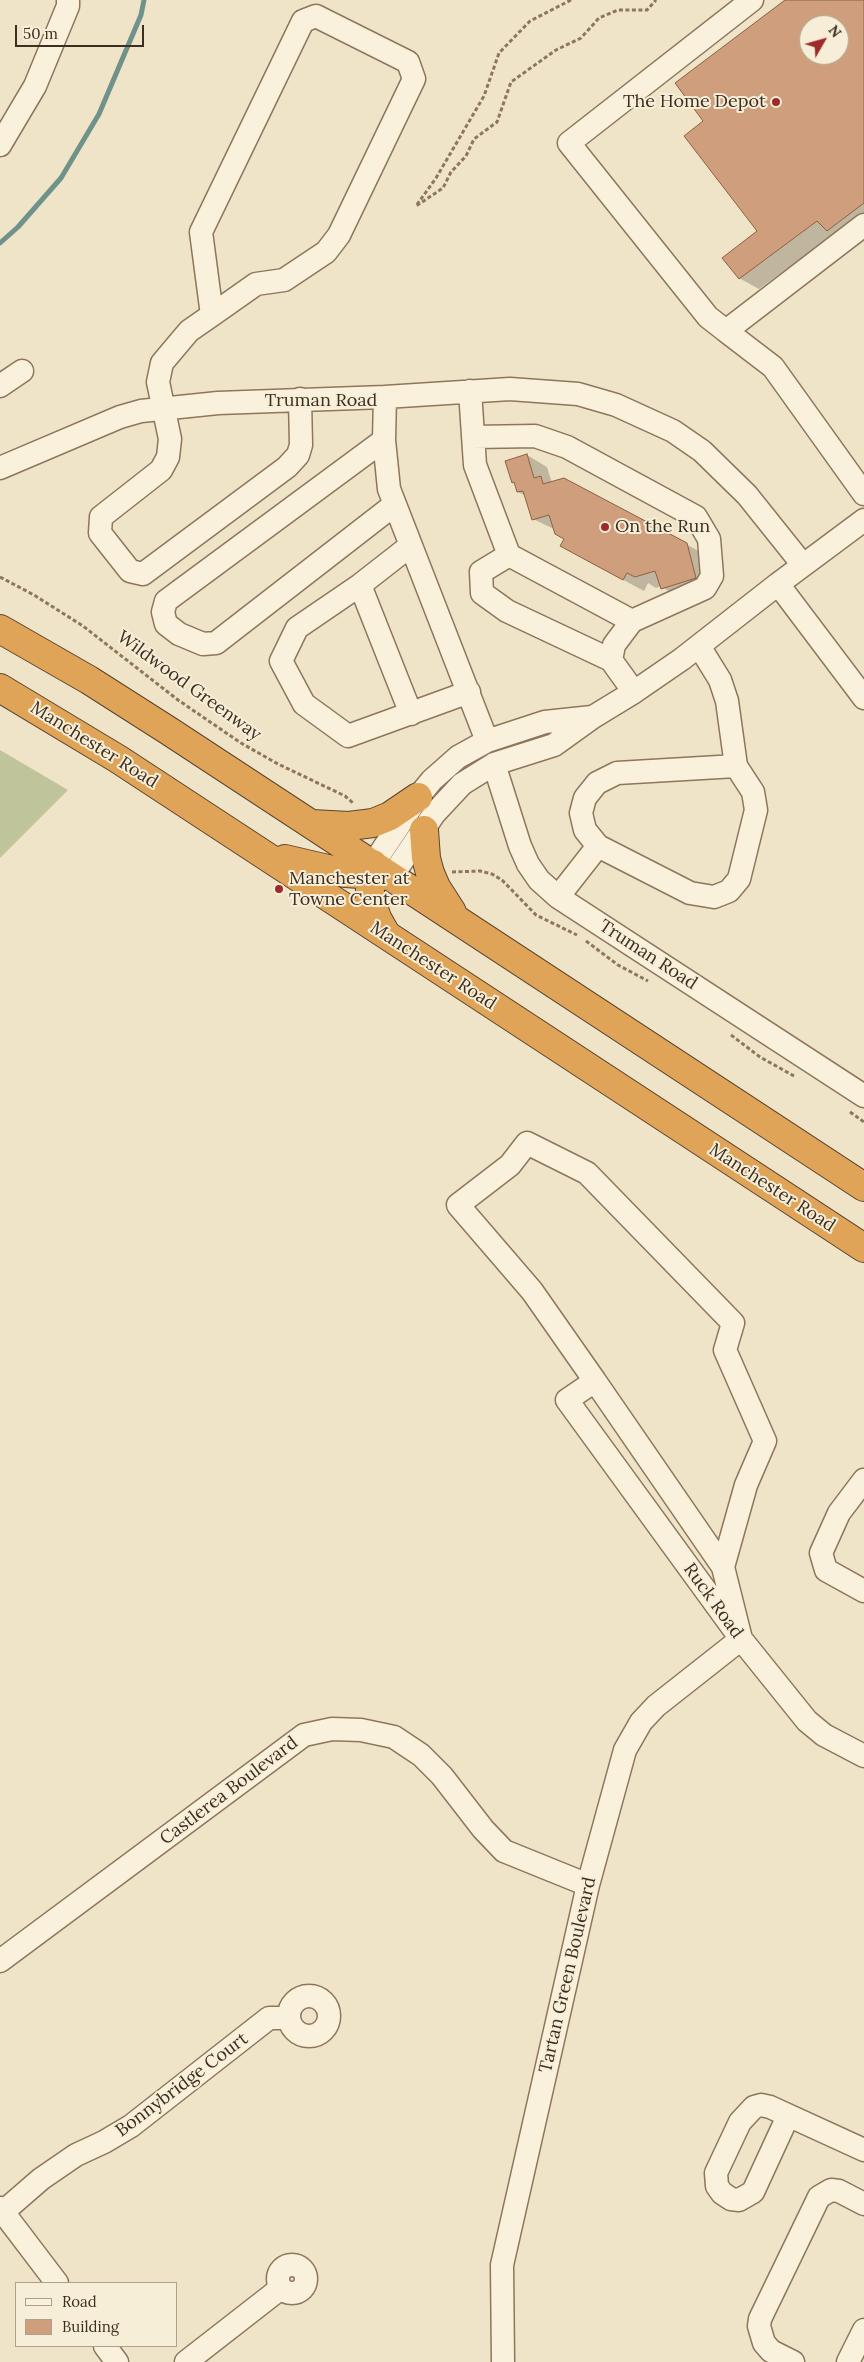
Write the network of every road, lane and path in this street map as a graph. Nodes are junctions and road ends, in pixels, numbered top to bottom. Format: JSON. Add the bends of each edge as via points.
{"nodes":[{"id":1,"x":68,"y":0,"type":"edge"},
{"id":2,"x":571,"y":0,"type":"edge"},
{"id":3,"x":656,"y":0,"type":"edge"},
{"id":4,"x":752,"y":0,"type":"edge"},
{"id":5,"x":0,"y":145,"type":"edge"},
{"id":6,"x":864,"y":225,"type":"edge"},
{"id":7,"x":212,"y":315,"type":"junction"},
{"id":8,"x":726,"y":331,"type":"junction"},
{"id":9,"x":22,"y":371,"type":"dead end"},
{"id":10,"x":0,"y":386,"type":"edge"},
{"id":11,"x":470,"y":391,"type":"junction"},
{"id":12,"x":385,"y":396,"type":"junction"},
{"id":13,"x":300,"y":399,"type":"junction"},
{"id":14,"x":162,"y":408,"type":"junction"},
{"id":15,"x":473,"y":437,"type":"junction"},
{"id":16,"x":384,"y":440,"type":"junction"},
{"id":17,"x":0,"y":468,"type":"edge"},
{"id":18,"x":864,"y":494,"type":"edge"},
{"id":19,"x":394,"y":505,"type":"junction"},
{"id":20,"x":864,"y":520,"type":"edge"},
{"id":21,"x":410,"y":546,"type":"junction"},
{"id":22,"x":509,"y":555,"type":"junction"},
{"id":23,"x":803,"y":565,"type":"junction"},
{"id":24,"x":0,"y":578,"type":"edge"},
{"id":25,"x":778,"y":584,"type":"junction"},
{"id":26,"x":360,"y":585,"type":"junction"},
{"id":27,"x":632,"y":621,"type":"junction"},
{"id":28,"x":0,"y":629,"type":"edge"},
{"id":29,"x":699,"y":646,"type":"junction"},
{"id":30,"x":611,"y":660,"type":"junction"},
{"id":31,"x":0,"y":688,"type":"edge"},
{"id":32,"x":469,"y":692,"type":"junction"},
{"id":33,"x":634,"y":692,"type":"junction"},
{"id":34,"x":864,"y":698,"type":"edge"},
{"id":35,"x":411,"y":714,"type":"junction"},
{"id":36,"x":593,"y":717,"type":"junction"},
{"id":37,"x":487,"y":741,"type":"junction"},
{"id":38,"x":494,"y":764,"type":"junction"},
{"id":39,"x":736,"y":766,"type":"junction"},
{"id":40,"x":418,"y":797,"type":"junction"},
{"id":41,"x":356,"y":805,"type":"dead end"},
{"id":42,"x":311,"y":824,"type":"junction"},
{"id":43,"x":424,"y":830,"type":"junction"},
{"id":44,"x":598,"y":846,"type":"junction"},
{"id":45,"x":258,"y":851,"type":"junction"},
{"id":46,"x":378,"y":872,"type":"junction"},
{"id":47,"x":447,"y":873,"type":"dead end"},
{"id":48,"x":558,"y":897,"type":"junction"},
{"id":49,"x":457,"y":920,"type":"junction"},
{"id":50,"x":386,"y":934,"type":"junction"},
{"id":51,"x":656,"y":986,"type":"dead end"},
{"id":52,"x":729,"y":1033,"type":"dead end"},
{"id":53,"x":800,"y":1080,"type":"dead end"},
{"id":54,"x":856,"y":1104,"type":"edge"},
{"id":55,"x":864,"y":1122,"type":"edge"},
{"id":56,"x":864,"y":1187,"type":"edge"},
{"id":57,"x":864,"y":1248,"type":"edge"},
{"id":58,"x":595,"y":1381,"type":"junction"},
{"id":59,"x":864,"y":1480,"type":"edge"},
{"id":60,"x":723,"y":1567,"type":"junction"},
{"id":61,"x":864,"y":1591,"type":"edge"},
{"id":62,"x":741,"y":1640,"type":"junction"},
{"id":63,"x":864,"y":1756,"type":"edge"},
{"id":64,"x":588,"y":1885,"type":"junction"},
{"id":65,"x":0,"y":1961,"type":"edge"},
{"id":66,"x":289,"y":2018,"type":"dead end"},
{"id":67,"x":788,"y":2116,"type":"dead end"},
{"id":68,"x":864,"y":2150,"type":"edge"},
{"id":69,"x":864,"y":2204,"type":"edge"},
{"id":70,"x":2,"y":2210,"type":"edge"},
{"id":71,"x":56,"y":2282,"type":"edge"},
{"id":72,"x":281,"y":2288,"type":"dead end"},
{"id":73,"x":864,"y":2330,"type":"edge"},
{"id":74,"x":106,"y":2347,"type":"edge"},
{"id":75,"x":117,"y":2362,"type":"edge"},
{"id":76,"x":186,"y":2362,"type":"edge"},
{"id":77,"x":503,"y":2362,"type":"edge"},
{"id":78,"x":793,"y":2362,"type":"edge"},
{"id":79,"x":848,"y":2362,"type":"edge"}],
"edges":[{"from":1,"to":5,"type":"street","via":[[35,86]]},
{"from":2,"to":3,"type":"path","via":[[530,22],[499,53],[484,96],[416,206],[443,188],[474,139],[497,122],[511,82],[556,50],[581,38],[599,18],[618,10],[647,10]]},
{"from":4,"to":8,"type":"street","via":[[569,143],[708,317]]},
{"from":6,"to":8,"type":"street"},
{"from":7,"to":7,"type":"street","via":[[256,284],[284,280],[326,252],[339,235],[414,78],[408,62],[316,16],[303,21],[201,232]]},
{"from":7,"to":14,"type":"street","via":[[189,331],[162,363],[158,382]]},
{"from":8,"to":18,"type":"street","via":[[773,367]]},
{"from":9,"to":10,"type":"street"},
{"from":11,"to":12,"type":"street"},
{"from":11,"to":15,"type":"street"},
{"from":11,"to":23,"type":"street","via":[[510,389],[578,394],[616,405],[673,431],[727,473]]},
{"from":12,"to":13,"type":"street","name":"Truman Road"},
{"from":12,"to":16,"type":"street","name":"Truman Road"},
{"from":13,"to":14,"type":"street","name":"Truman Road"},
{"from":13,"to":14,"type":"street","via":[[301,445],[298,455],[287,467],[143,574],[130,571],[100,533],[101,517],[161,470],[168,457],[170,439]]},
{"from":14,"to":17,"type":"street","name":"Truman Road","via":[[120,417]]},
{"from":15,"to":22,"type":"street","via":[[475,465]]},
{"from":15,"to":27,"type":"street","via":[[535,436],[566,447],[696,517],[709,539],[712,576],[705,588]]},
{"from":16,"to":19,"type":"street","name":"Truman Road"},
{"from":16,"to":19,"type":"street","via":[[166,602],[162,612],[166,624],[179,634],[203,644],[216,643]]},
{"from":19,"to":21,"type":"street","name":"Truman Road"},
{"from":20,"to":23,"type":"street"},
{"from":21,"to":26,"type":"street"},
{"from":21,"to":32,"type":"street","name":"Truman Road"},
{"from":22,"to":27,"type":"street"},
{"from":22,"to":30,"type":"street","via":[[481,572],[482,593],[506,611]]},
{"from":23,"to":25,"type":"street"},
{"from":24,"to":41,"type":"path","name":"Wildwood Greenway","via":[[83,626],[178,700],[241,743],[345,796]]},
{"from":25,"to":29,"type":"street"},
{"from":25,"to":34,"type":"street"},
{"from":26,"to":35,"type":"street"},
{"from":26,"to":35,"type":"street","via":[[296,628],[281,661],[304,704],[348,736]]},
{"from":27,"to":30,"type":"street","via":[[614,645]]},
{"from":28,"to":42,"type":"highway","via":[[97,685]]},
{"from":29,"to":33,"type":"street"},
{"from":29,"to":39,"type":"street","via":[[720,680],[727,701]]},
{"from":30,"to":33,"type":"street"},
{"from":31,"to":45,"type":"highway","name":"Manchester Road","via":[[118,759]]},
{"from":32,"to":35,"type":"street"},
{"from":32,"to":37,"type":"street","name":"Truman Road"},
{"from":33,"to":36,"type":"street"},
{"from":36,"to":37,"type":"street","via":[[545,722]]},
{"from":36,"to":38,"type":"street","via":[[554,745]]},
{"from":37,"to":40,"type":"street","via":[[446,766]]},
{"from":38,"to":43,"type":"street","via":[[477,772],[447,797]]},
{"from":38,"to":48,"type":"street","name":"Truman Road","via":[[528,864],[539,880]]},
{"from":39,"to":44,"type":"street","via":[[617,773],[597,783],[585,798],[581,814],[585,830]]},
{"from":39,"to":44,"type":"street","via":[[753,792],[756,810],[739,879],[729,891],[714,897],[690,893]]},
{"from":40,"to":42,"type":"highway","via":[[373,823],[349,826]]},
{"from":40,"to":46,"type":"street"},
{"from":42,"to":46,"type":"highway"},
{"from":43,"to":46,"type":"street"},
{"from":43,"to":49,"type":"highway","via":[[430,873]]},
{"from":44,"to":48,"type":"street"},
{"from":45,"to":46,"type":"highway","via":[[314,867]]},
{"from":45,"to":50,"type":"highway","name":"Manchester Road"},
{"from":46,"to":49,"type":"highway"},
{"from":46,"to":50,"type":"highway","via":[[370,896]]},
{"from":47,"to":51,"type":"path","via":[[492,874],[536,915],[582,938],[618,965]]},
{"from":48,"to":54,"type":"street","name":"Truman Road"},
{"from":49,"to":56,"type":"highway"},
{"from":50,"to":57,"type":"highway","name":"Manchester Road"},
{"from":52,"to":53,"type":"path","via":[[760,1057]]},
{"from":54,"to":55,"type":"path"},
{"from":58,"to":60,"type":"street"},
{"from":58,"to":60,"type":"street","via":[[532,1291],[458,1205],[510,1165],[527,1143],[587,1173],[732,1322],[725,1350],[765,1441],[746,1485]]},
{"from":58,"to":62,"type":"street","name":"Ruck Road","via":[[567,1400]]},
{"from":59,"to":61,"type":"street","via":[[839,1513],[821,1553],[826,1570]]},
{"from":60,"to":62,"type":"street"},
{"from":62,"to":63,"type":"street","name":"Ruck Road","via":[[807,1720],[824,1735]]},
{"from":62,"to":64,"type":"street","name":"Tartan Green Boulevard","via":[[656,1706],[641,1722],[625,1750]]},
{"from":64,"to":65,"type":"street","name":"Castlerea Boulevard","via":[[504,1851],[442,1776],[421,1755],[394,1736],[332,1729],[304,1735]]},
{"from":64,"to":77,"type":"street","name":"Tartan Green Boulevard","via":[[502,2265]]},
{"from":66,"to":70,"type":"street","name":"Bonnybridge Court","via":[[269,2018],[131,2126],[76,2155]]},
{"from":67,"to":68,"type":"street"},
{"from":69,"to":78,"type":"street","via":[[839,2191],[830,2190],[819,2197],[760,2319],[764,2343],[771,2351]]},
{"from":70,"to":71,"type":"street"},
{"from":72,"to":76,"type":"street"},
{"from":73,"to":79,"type":"street"},
{"from":74,"to":75,"type":"street"}]}
